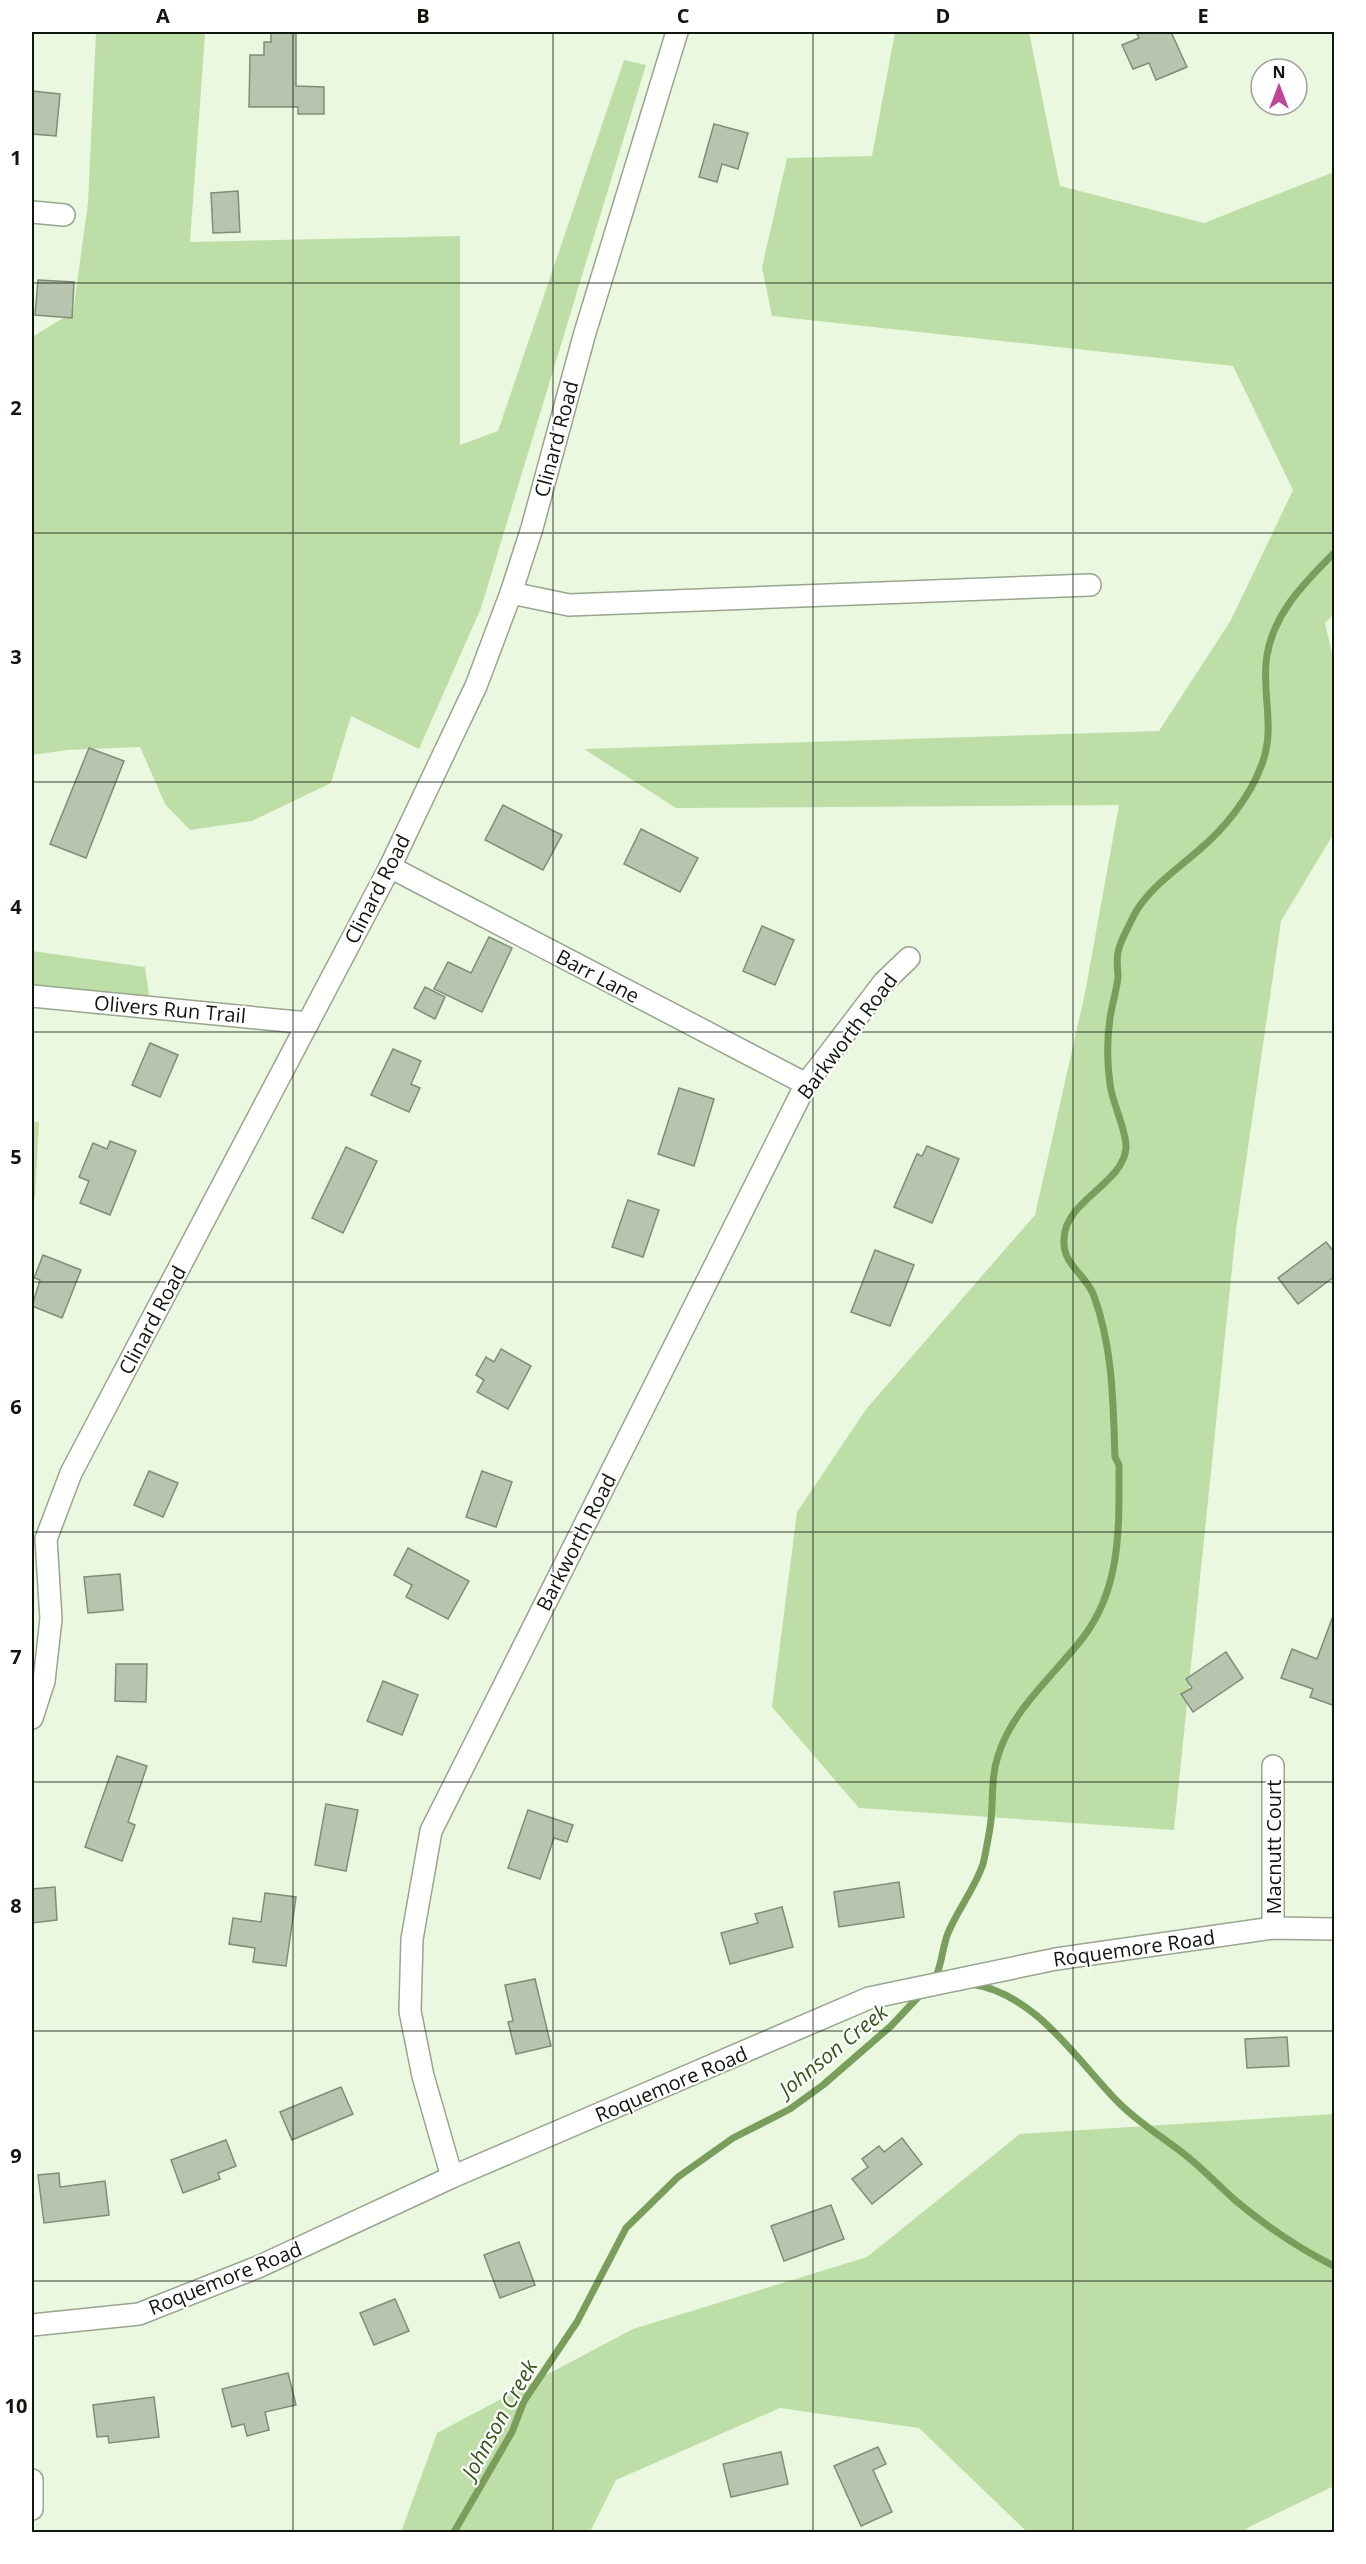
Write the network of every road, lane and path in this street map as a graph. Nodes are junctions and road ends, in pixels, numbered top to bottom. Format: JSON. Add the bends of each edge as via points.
{"nodes":[{"id":1,"x":677,"y":32,"type":"edge"},
{"id":2,"x":32,"y":212,"type":"edge"},
{"id":3,"x":64,"y":215,"type":"dead end"},
{"id":4,"x":1090,"y":585,"type":"dead end"},
{"id":5,"x":511,"y":593,"type":"junction"},
{"id":6,"x":390,"y":867,"type":"junction"},
{"id":7,"x":909,"y":958,"type":"dead end"},
{"id":8,"x":32,"y":996,"type":"edge"},
{"id":9,"x":308,"y":1023,"type":"junction"},
{"id":10,"x":806,"y":1084,"type":"junction"},
{"id":11,"x":32,"y":1718,"type":"edge"},
{"id":12,"x":1273,"y":1766,"type":"dead end"},
{"id":13,"x":1273,"y":1928,"type":"junction"},
{"id":14,"x":1335,"y":1929,"type":"edge"},
{"id":15,"x":452,"y":2177,"type":"junction"},
{"id":16,"x":32,"y":2325,"type":"edge"},
{"id":17,"x":32,"y":2480,"type":"edge"},
{"id":18,"x":32,"y":2509,"type":"edge"}],
"edges":[{"from":1,"to":5,"type":"street","name":"Clinard Road","via":[[587,325]]},
{"from":2,"to":3,"type":"street"},
{"from":4,"to":5,"type":"street","via":[[569,605]]},
{"from":5,"to":6,"type":"street","name":"Clinard Road","via":[[476,686]]},
{"from":6,"to":9,"type":"street","name":"Clinard Road"},
{"from":6,"to":10,"type":"street","name":"Barr Lane"},
{"from":7,"to":10,"type":"street","name":"Barkworth Road","via":[[884,982]]},
{"from":8,"to":9,"type":"street","name":"Olivers Run Trail"},
{"from":9,"to":11,"type":"street","name":"Clinard Road","via":[[71,1473],[46,1539],[51,1620],[44,1682]]},
{"from":10,"to":15,"type":"street","name":"Barkworth Road","via":[[431,1831],[412,1939],[410,2011],[423,2076]]},
{"from":12,"to":13,"type":"street","name":"Macnutt Court"},
{"from":13,"to":14,"type":"street","name":"Roquemore Road"},
{"from":13,"to":15,"type":"street","name":"Roquemore Road","via":[[1056,1959],[869,1998]]},
{"from":15,"to":16,"type":"street","name":"Roquemore Road","via":[[258,2267],[139,2314]]},
{"from":17,"to":18,"type":"street"}]}
